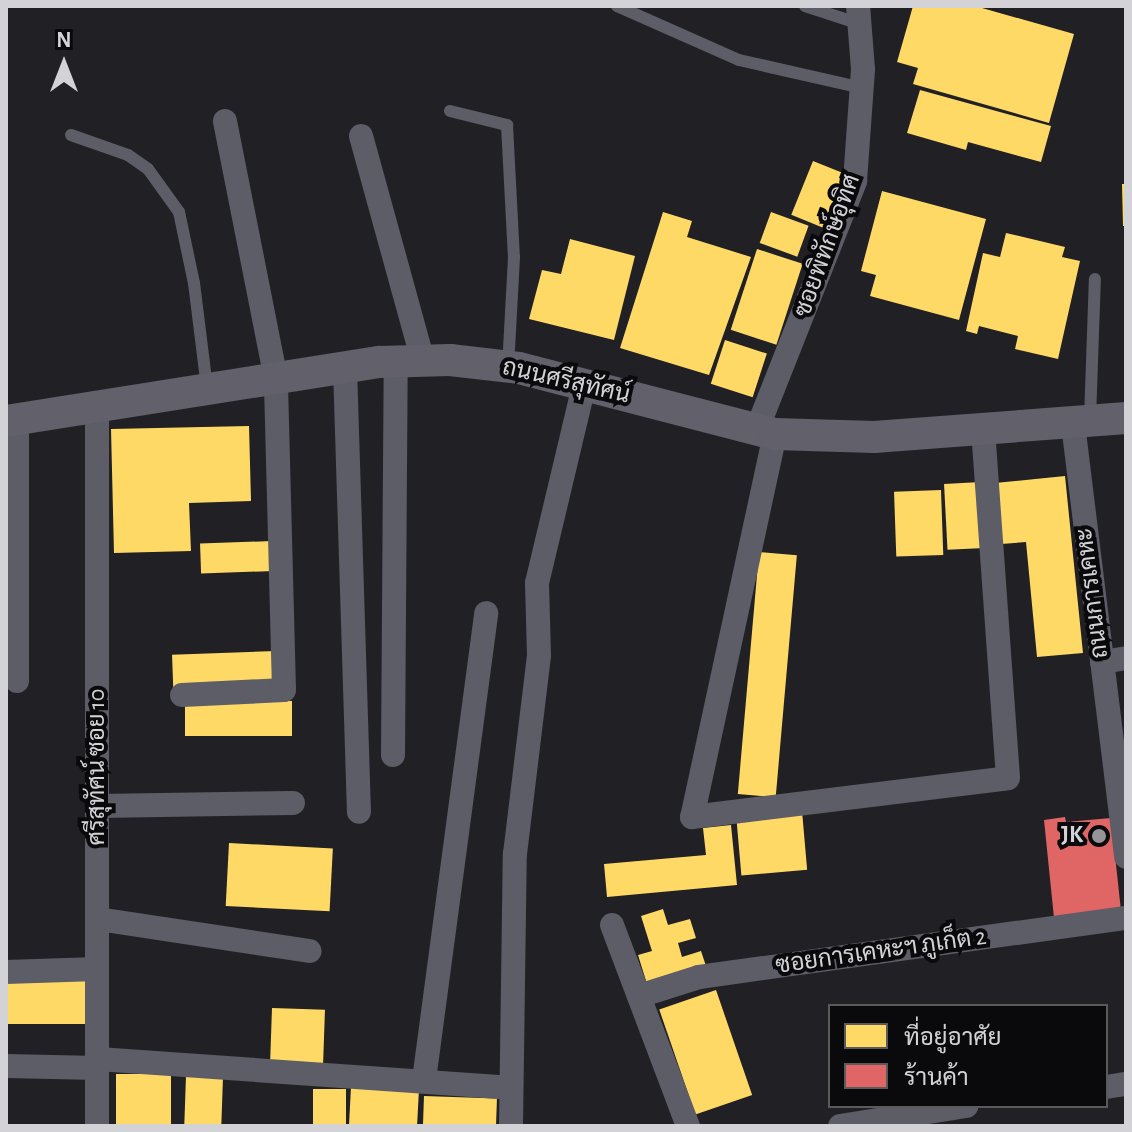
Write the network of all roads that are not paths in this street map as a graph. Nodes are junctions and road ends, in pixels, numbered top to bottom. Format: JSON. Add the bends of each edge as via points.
{"nodes":[{"id":1,"x":617,"y":6,"type":"edge"},
{"id":2,"x":805,"y":6,"type":"edge"},
{"id":3,"x":859,"y":15,"type":"edge"},
{"id":4,"x":862,"y":88,"type":"junction"},
{"id":5,"x":450,"y":111,"type":"dead end"},
{"id":6,"x":225,"y":121,"type":"dead end"},
{"id":7,"x":71,"y":135,"type":"dead end"},
{"id":8,"x":361,"y":136,"type":"dead end"},
{"id":9,"x":1095,"y":279,"type":"dead end"},
{"id":10,"x":410,"y":361,"type":"junction"},
{"id":11,"x":508,"y":367,"type":"junction"},
{"id":12,"x":345,"y":368,"type":"junction"},
{"id":13,"x":276,"y":379,"type":"junction"},
{"id":14,"x":584,"y":385,"type":"junction"},
{"id":15,"x":207,"y":391,"type":"junction"},
{"id":16,"x":97,"y":408,"type":"junction"},
{"id":17,"x":1126,"y":418,"type":"edge"},
{"id":18,"x":12,"y":421,"type":"edge"},
{"id":19,"x":1081,"y":423,"type":"junction"},
{"id":20,"x":983,"y":430,"type":"junction"},
{"id":21,"x":766,"y":432,"type":"junction"},
{"id":22,"x":486,"y":613,"type":"dead end"},
{"id":23,"x":1126,"y":658,"type":"edge"},
{"id":24,"x":1102,"y":662,"type":"junction"},
{"id":25,"x":17,"y":681,"type":"dead end"},
{"id":26,"x":182,"y":695,"type":"dead end"},
{"id":27,"x":393,"y":755,"type":"dead end"},
{"id":28,"x":293,"y":803,"type":"dead end"},
{"id":29,"x":98,"y":806,"type":"junction"},
{"id":30,"x":359,"y":812,"type":"dead end"},
{"id":31,"x":1126,"y":857,"type":"edge"},
{"id":32,"x":1126,"y":918,"type":"edge"},
{"id":33,"x":98,"y":919,"type":"junction"},
{"id":34,"x":612,"y":925,"type":"dead end"},
{"id":35,"x":310,"y":951,"type":"dead end"},
{"id":36,"x":97,"y":969,"type":"junction"},
{"id":37,"x":6,"y":972,"type":"edge"},
{"id":38,"x":639,"y":996,"type":"junction"},
{"id":39,"x":98,"y":1064,"type":"junction"},
{"id":40,"x":6,"y":1066,"type":"edge"},
{"id":41,"x":424,"y":1080,"type":"junction"},
{"id":42,"x":510,"y":1088,"type":"junction"},
{"id":43,"x":952,"y":1108,"type":"edge"},
{"id":44,"x":97,"y":1126,"type":"edge"},
{"id":45,"x":511,"y":1126,"type":"edge"},
{"id":46,"x":688,"y":1126,"type":"edge"},
{"id":47,"x":840,"y":1126,"type":"edge"}],
"edges":[{"from":1,"to":4,"type":"lane","via":[[739,60]]},
{"from":2,"to":3,"type":"lane"},
{"from":3,"to":4,"type":"street","name":"ซอยพิทักษ์อุทิศ"},
{"from":4,"to":21,"type":"street","name":"ซอยพิทักษ์อุทิศ","via":[[855,181]]},
{"from":5,"to":11,"type":"lane","via":[[507,125],[514,257]]},
{"from":6,"to":13,"type":"street"},
{"from":7,"to":15,"type":"lane","via":[[138,162],[163,185],[179,212]]},
{"from":8,"to":10,"type":"street"},
{"from":9,"to":19,"type":"lane"},
{"from":10,"to":11,"type":"street","name":"ถนนศรีสุทัศน์"},
{"from":10,"to":12,"type":"street","name":"ถนนศรีสุทัศน์"},
{"from":10,"to":27,"type":"street"},
{"from":11,"to":14,"type":"street","name":"ถนนศรีสุทัศน์"},
{"from":12,"to":13,"type":"street","name":"ถนนศรีสุทัศน์"},
{"from":12,"to":30,"type":"street"},
{"from":13,"to":15,"type":"street","name":"ถนนศรีสุทัศน์"},
{"from":13,"to":26,"type":"street","via":[[284,690]]},
{"from":14,"to":21,"type":"street","name":"ถนนศรีสุทัศน์"},
{"from":14,"to":42,"type":"street","via":[[537,583],[539,655],[515,854]]},
{"from":15,"to":16,"type":"street","name":"ถนนศรีสุทัศน์"},
{"from":16,"to":18,"type":"street","name":"ถนนศรีสุทัศน์"},
{"from":16,"to":29,"type":"street","name":"ศรีสุทัศน์ ซอย 10"},
{"from":17,"to":19,"type":"street","name":"ถนนศรีสุทัศน์"},
{"from":18,"to":25,"type":"street"},
{"from":19,"to":20,"type":"street","name":"ถนนศรีสุทัศน์"},
{"from":19,"to":24,"type":"street","name":"ถนนการเคหะ"},
{"from":20,"to":21,"type":"street","name":"ถนนศรีสุทัศน์","via":[[874,437]]},
{"from":20,"to":21,"type":"street","name":"ซอยพิทักษ์อุทิศ","via":[[1008,778],[692,817]]},
{"from":22,"to":41,"type":"street"},
{"from":23,"to":24,"type":"street"},
{"from":24,"to":31,"type":"street","name":"ถนนการเคหะ"},
{"from":28,"to":29,"type":"street"},
{"from":29,"to":33,"type":"street","name":"ศรีสุทัศน์ ซอย 10"},
{"from":32,"to":38,"type":"street","name":"ซอยการเคหะฯ ภูเก็ต 2","via":[[699,977]]},
{"from":33,"to":35,"type":"street"},
{"from":33,"to":36,"type":"street","name":"ศรีสุทัศน์ ซอย 10"},
{"from":34,"to":38,"type":"street"},
{"from":36,"to":37,"type":"street"},
{"from":36,"to":39,"type":"street","name":"ศรีสุทัศน์ ซอย 10"},
{"from":38,"to":46,"type":"street"},
{"from":39,"to":40,"type":"street"},
{"from":39,"to":41,"type":"street"},
{"from":39,"to":44,"type":"street","name":"ศรีสุทัศน์ ซอย 10"},
{"from":41,"to":42,"type":"street"},
{"from":42,"to":45,"type":"street"},
{"from":43,"to":47,"type":"street"}]}
